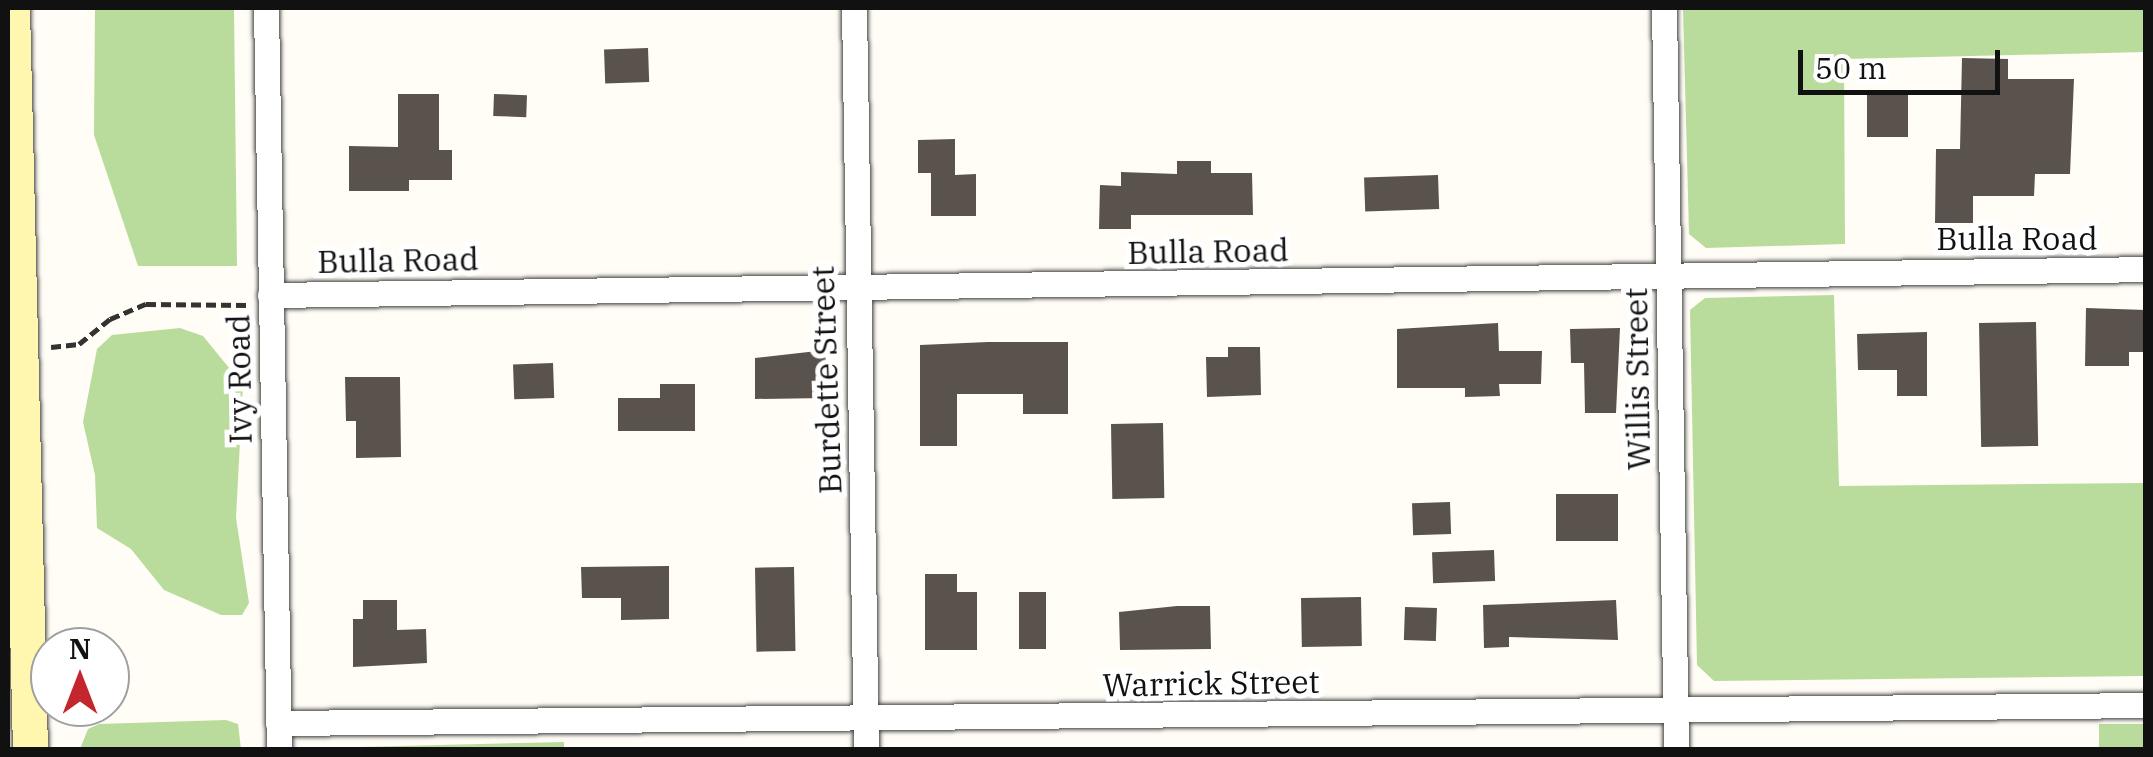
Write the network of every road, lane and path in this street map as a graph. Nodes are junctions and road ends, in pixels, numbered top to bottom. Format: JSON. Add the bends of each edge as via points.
{"nodes":[{"id":1,"x":12,"y":8,"type":"edge"},
{"id":2,"x":266,"y":8,"type":"edge"},
{"id":3,"x":854,"y":8,"type":"edge"},
{"id":4,"x":1664,"y":8,"type":"edge"},
{"id":5,"x":2146,"y":269,"type":"edge"},
{"id":6,"x":1668,"y":276,"type":"junction"},
{"id":7,"x":855,"y":286,"type":"junction"},
{"id":8,"x":270,"y":300,"type":"junction"},
{"id":9,"x":12,"y":309,"type":"edge"},
{"id":10,"x":18,"y":348,"type":"junction"},
{"id":11,"x":2146,"y":706,"type":"edge"},
{"id":12,"x":1676,"y":710,"type":"junction"},
{"id":13,"x":866,"y":720,"type":"junction"},
{"id":14,"x":278,"y":723,"type":"junction"},
{"id":15,"x":30,"y":750,"type":"edge"},
{"id":16,"x":278,"y":750,"type":"edge"},
{"id":17,"x":866,"y":750,"type":"edge"},
{"id":18,"x":1676,"y":750,"type":"edge"}],
"edges":[{"from":1,"to":9,"type":"street"},
{"from":2,"to":8,"type":"street","name":"Ivy Road"},
{"from":3,"to":7,"type":"street","name":"Burdette Street"},
{"from":4,"to":6,"type":"street","name":"Willis Street"},
{"from":5,"to":6,"type":"street","name":"Bulla Road"},
{"from":6,"to":7,"type":"street","name":"Bulla Road"},
{"from":6,"to":12,"type":"street","name":"Willis Street"},
{"from":7,"to":8,"type":"street","name":"Bulla Road"},
{"from":7,"to":13,"type":"street","name":"Burdette Street"},
{"from":8,"to":10,"type":"path","via":[[146,304],[80,344]]},
{"from":8,"to":14,"type":"street","name":"Ivy Road"},
{"from":9,"to":10,"type":"street"},
{"from":10,"to":15,"type":"street"},
{"from":11,"to":12,"type":"street","name":"Warrick Street"},
{"from":12,"to":13,"type":"street","name":"Warrick Street"},
{"from":12,"to":18,"type":"street","name":"Willis Street"},
{"from":13,"to":14,"type":"street","name":"Warrick Street"},
{"from":13,"to":17,"type":"street","name":"Burdette Street"},
{"from":14,"to":16,"type":"street","name":"Ivy Road"}]}
